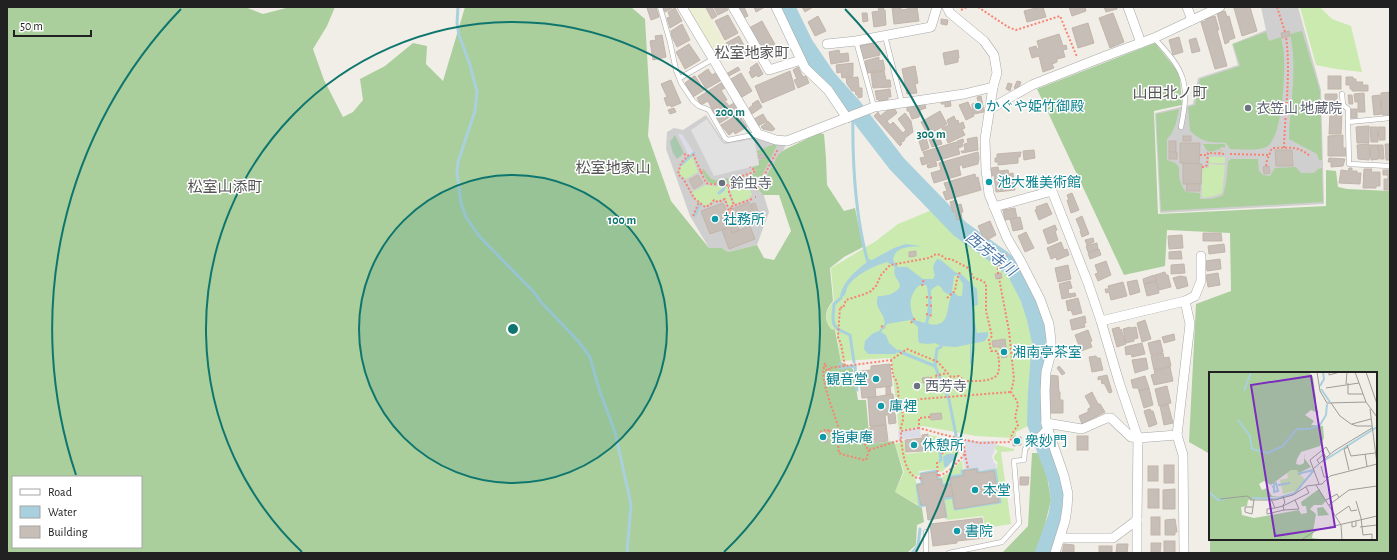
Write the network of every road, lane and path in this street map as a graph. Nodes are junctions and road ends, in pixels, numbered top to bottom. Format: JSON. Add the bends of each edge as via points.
{"nodes":[{"id":1,"x":660,"y":7,"type":"edge"},
{"id":2,"x":682,"y":7,"type":"edge"},
{"id":3,"x":733,"y":7,"type":"edge"},
{"id":4,"x":776,"y":7,"type":"edge"},
{"id":5,"x":938,"y":7,"type":"edge"},
{"id":6,"x":947,"y":7,"type":"edge"},
{"id":7,"x":978,"y":7,"type":"edge"},
{"id":8,"x":1128,"y":7,"type":"edge"},
{"id":9,"x":1187,"y":7,"type":"edge"},
{"id":10,"x":1220,"y":7,"type":"edge"},
{"id":11,"x":1277,"y":7,"type":"edge"},
{"id":12,"x":1192,"y":20,"type":"junction"},
{"id":13,"x":1285,"y":32,"type":"dead end"},
{"id":14,"x":885,"y":36,"type":"junction"},
{"id":15,"x":1286,"y":37,"type":"dead end"},
{"id":16,"x":1154,"y":38,"type":"junction"},
{"id":17,"x":856,"y":41,"type":"junction"},
{"id":18,"x":1141,"y":43,"type":"junction"},
{"id":19,"x":827,"y":44,"type":"dead end"},
{"id":20,"x":713,"y":59,"type":"junction"},
{"id":21,"x":801,"y":60,"type":"junction"},
{"id":22,"x":1080,"y":66,"type":"junction"},
{"id":23,"x":680,"y":78,"type":"junction"},
{"id":24,"x":993,"y":87,"type":"junction"},
{"id":25,"x":1342,"y":94,"type":"dead end"},
{"id":26,"x":902,"y":103,"type":"junction"},
{"id":27,"x":874,"y":107,"type":"junction"},
{"id":28,"x":990,"y":109,"type":"junction"},
{"id":29,"x":847,"y":118,"type":"junction"},
{"id":30,"x":1390,"y":118,"type":"edge"},
{"id":31,"x":1348,"y":122,"type":"junction"},
{"id":32,"x":1180,"y":127,"type":"dead end"},
{"id":33,"x":758,"y":134,"type":"junction"},
{"id":34,"x":780,"y":145,"type":"dead end"},
{"id":35,"x":1284,"y":148,"type":"junction"},
{"id":36,"x":1221,"y":150,"type":"dead end"},
{"id":37,"x":684,"y":154,"type":"dead end"},
{"id":38,"x":692,"y":154,"type":"dead end"},
{"id":39,"x":1219,"y":154,"type":"junction"},
{"id":40,"x":1226,"y":154,"type":"dead end"},
{"id":41,"x":1230,"y":154,"type":"dead end"},
{"id":42,"x":1269,"y":154,"type":"junction"},
{"id":43,"x":1200,"y":155,"type":"dead end"},
{"id":44,"x":1208,"y":155,"type":"junction"},
{"id":45,"x":1310,"y":156,"type":"dead end"},
{"id":46,"x":750,"y":166,"type":"dead end"},
{"id":47,"x":1266,"y":166,"type":"dead end"},
{"id":48,"x":1390,"y":166,"type":"edge"},
{"id":49,"x":1202,"y":167,"type":"dead end"},
{"id":50,"x":704,"y":170,"type":"dead end"},
{"id":51,"x":700,"y":172,"type":"junction"},
{"id":52,"x":729,"y":186,"type":"junction"},
{"id":53,"x":756,"y":191,"type":"dead end"},
{"id":54,"x":752,"y":199,"type":"dead end"},
{"id":55,"x":699,"y":202,"type":"junction"},
{"id":56,"x":734,"y":206,"type":"junction"},
{"id":57,"x":994,"y":206,"type":"junction"},
{"id":58,"x":729,"y":212,"type":"junction"},
{"id":59,"x":694,"y":216,"type":"dead end"},
{"id":60,"x":731,"y":217,"type":"dead end"},
{"id":61,"x":1007,"y":254,"type":"dead end"},
{"id":62,"x":1201,"y":256,"type":"dead end"},
{"id":63,"x":960,"y":272,"type":"dead end"},
{"id":64,"x":998,"y":274,"type":"dead end"},
{"id":65,"x":999,"y":278,"type":"dead end"},
{"id":66,"x":924,"y":279,"type":"dead end"},
{"id":67,"x":922,"y":286,"type":"dead end"},
{"id":68,"x":926,"y":297,"type":"dead end"},
{"id":69,"x":933,"y":298,"type":"dead end"},
{"id":70,"x":948,"y":298,"type":"dead end"},
{"id":71,"x":1185,"y":301,"type":"junction"},
{"id":72,"x":926,"y":305,"type":"dead end"},
{"id":73,"x":933,"y":306,"type":"dead end"},
{"id":74,"x":926,"y":314,"type":"dead end"},
{"id":75,"x":933,"y":316,"type":"dead end"},
{"id":76,"x":915,"y":318,"type":"dead end"},
{"id":77,"x":1101,"y":321,"type":"junction"},
{"id":78,"x":912,"y":323,"type":"dead end"},
{"id":79,"x":881,"y":326,"type":"dead end"},
{"id":80,"x":885,"y":328,"type":"dead end"},
{"id":81,"x":891,"y":360,"type":"junction"},
{"id":82,"x":845,"y":366,"type":"junction"},
{"id":83,"x":947,"y":373,"type":"junction"},
{"id":84,"x":931,"y":377,"type":"dead end"},
{"id":85,"x":1011,"y":392,"type":"junction"},
{"id":86,"x":902,"y":404,"type":"junction"},
{"id":87,"x":930,"y":417,"type":"dead end"},
{"id":88,"x":1047,"y":425,"type":"junction"},
{"id":89,"x":919,"y":428,"type":"junction"},
{"id":90,"x":901,"y":431,"type":"junction"},
{"id":91,"x":820,"y":432,"type":"dead end"},
{"id":92,"x":829,"y":432,"type":"junction"},
{"id":93,"x":1177,"y":435,"type":"junction"},
{"id":94,"x":861,"y":438,"type":"dead end"},
{"id":95,"x":1138,"y":438,"type":"junction"},
{"id":96,"x":960,"y":439,"type":"junction"},
{"id":97,"x":901,"y":440,"type":"junction"},
{"id":98,"x":1013,"y":441,"type":"dead end"},
{"id":99,"x":1010,"y":442,"type":"junction"},
{"id":100,"x":964,"y":446,"type":"junction"},
{"id":101,"x":869,"y":450,"type":"junction"},
{"id":102,"x":942,"y":454,"type":"dead end"},
{"id":103,"x":965,"y":454,"type":"junction"},
{"id":104,"x":937,"y":462,"type":"dead end"},
{"id":105,"x":968,"y":468,"type":"dead end"},
{"id":106,"x":921,"y":478,"type":"dead end"},
{"id":107,"x":1137,"y":520,"type":"junction"},
{"id":108,"x":926,"y":532,"type":"dead end"},
{"id":109,"x":1060,"y":538,"type":"junction"},
{"id":110,"x":926,"y":553,"type":"edge"},
{"id":111,"x":949,"y":553,"type":"edge"},
{"id":112,"x":1055,"y":553,"type":"edge"},
{"id":113,"x":1137,"y":553,"type":"edge"},
{"id":114,"x":1184,"y":553,"type":"edge"}],
"edges":[{"from":1,"to":23,"type":"lane"},
{"from":2,"to":20,"type":"street"},
{"from":3,"to":21,"type":"street","via":[[770,70]]},
{"from":4,"to":21,"type":"street"},
{"from":5,"to":14,"type":"street","via":[[931,27]]},
{"from":6,"to":24,"type":"street","via":[[950,13],[984,41],[994,55],[998,73]]},
{"from":7,"to":22,"type":"path","via":[[1016,30],[1060,16]]},
{"from":8,"to":18,"type":"street"},
{"from":9,"to":12,"type":"street"},
{"from":10,"to":12,"type":"street"},
{"from":11,"to":13,"type":"path"},
{"from":12,"to":16,"type":"street"},
{"from":14,"to":17,"type":"street"},
{"from":14,"to":26,"type":"lane"},
{"from":15,"to":35,"type":"path","via":[[1289,72]]},
{"from":16,"to":18,"type":"street"},
{"from":16,"to":32,"type":"lane","via":[[1177,64],[1183,79],[1186,91]]},
{"from":17,"to":19,"type":"street"},
{"from":17,"to":27,"type":"lane"},
{"from":18,"to":22,"type":"street"},
{"from":20,"to":23,"type":"lane"},
{"from":20,"to":33,"type":"street"},
{"from":21,"to":29,"type":"street","via":[[805,68],[828,90]]},
{"from":22,"to":28,"type":"street","via":[[1032,85]]},
{"from":23,"to":33,"type":"lane","via":[[692,101],[709,110],[725,138],[731,140]]},
{"from":24,"to":26,"type":"street"},
{"from":24,"to":28,"type":"street"},
{"from":25,"to":31,"type":"lane","via":[[1343,105],[1348,109]]},
{"from":26,"to":27,"type":"street"},
{"from":27,"to":29,"type":"street"},
{"from":28,"to":57,"type":"street","via":[[985,139],[989,194]]},
{"from":29,"to":33,"type":"street","via":[[787,141]]},
{"from":30,"to":31,"type":"lane"},
{"from":31,"to":48,"type":"lane","via":[[1349,164]]},
{"from":34,"to":53,"type":"path"},
{"from":35,"to":42,"type":"path","via":[[1272,148]]},
{"from":35,"to":45,"type":"path","via":[[1296,147]]},
{"from":36,"to":39,"type":"path"},
{"from":37,"to":55,"type":"path","via":[[688,156],[681,163],[678,174]]},
{"from":38,"to":51,"type":"path"},
{"from":39,"to":40,"type":"path"},
{"from":39,"to":44,"type":"path"},
{"from":41,"to":42,"type":"path"},
{"from":42,"to":47,"type":"path"},
{"from":43,"to":44,"type":"path"},
{"from":44,"to":49,"type":"path","via":[[1208,165]]},
{"from":46,"to":52,"type":"path","via":[[754,172],[730,180]]},
{"from":50,"to":51,"type":"path"},
{"from":51,"to":52,"type":"path","via":[[706,183]]},
{"from":52,"to":56,"type":"path"},
{"from":54,"to":56,"type":"path"},
{"from":55,"to":58,"type":"path","via":[[705,207],[714,200],[718,202],[725,199]]},
{"from":55,"to":59,"type":"path"},
{"from":56,"to":58,"type":"path","via":[[730,207],[732,211]]},
{"from":57,"to":77,"type":"street","via":[[1052,191]]},
{"from":57,"to":88,"type":"street","via":[[1011,246],[1040,299],[1049,324],[1051,353],[1046,372],[1045,392]]},
{"from":58,"to":60,"type":"path"},
{"from":61,"to":64,"type":"path","via":[[998,268]]},
{"from":62,"to":71,"type":"street","via":[[1200,281],[1195,296]]},
{"from":63,"to":70,"type":"path","via":[[955,291]]},
{"from":65,"to":85,"type":"path","via":[[1009,331],[1014,379]]},
{"from":66,"to":67,"type":"path"},
{"from":68,"to":69,"type":"path"},
{"from":71,"to":77,"type":"street"},
{"from":71,"to":93,"type":"street","via":[[1190,324]]},
{"from":72,"to":73,"type":"path"},
{"from":74,"to":75,"type":"path"},
{"from":76,"to":78,"type":"path"},
{"from":77,"to":95,"type":"street"},
{"from":79,"to":80,"type":"path"},
{"from":81,"to":82,"type":"path"},
{"from":81,"to":83,"type":"path","via":[[908,349],[936,361]]},
{"from":81,"to":86,"type":"path","via":[[899,405]]},
{"from":82,"to":83,"type":"path","via":[[838,337],[840,308],[843,308],[846,300],[871,291],[890,265],[929,258],[936,254],[968,268],[974,278],[986,284],[986,311],[992,336],[989,340],[991,351],[997,351],[1000,360],[998,374],[991,379],[964,381],[959,376],[951,377]]},
{"from":82,"to":92,"type":"path","via":[[829,368],[830,372],[826,372],[825,363],[824,365],[828,396],[840,433],[830,430]]},
{"from":83,"to":84,"type":"path","via":[[935,376],[936,380],[932,381]]},
{"from":85,"to":86,"type":"path","via":[[921,399]]},
{"from":85,"to":99,"type":"path","via":[[1018,405],[1015,417],[1018,425]]},
{"from":86,"to":90,"type":"path"},
{"from":87,"to":89,"type":"path","via":[[919,418]]},
{"from":88,"to":95,"type":"street","via":[[1082,429],[1111,418],[1131,437]]},
{"from":88,"to":109,"type":"street","via":[[1068,494],[1068,508]]},
{"from":88,"to":111,"type":"lane","via":[[1025,449],[1024,460],[1014,461],[1019,523],[1002,542]]},
{"from":89,"to":90,"type":"path"},
{"from":89,"to":96,"type":"path"},
{"from":90,"to":97,"type":"path"},
{"from":91,"to":92,"type":"path","via":[[827,429]]},
{"from":92,"to":101,"type":"path","via":[[841,454],[866,460]]},
{"from":93,"to":95,"type":"street"},
{"from":93,"to":114,"type":"street","via":[[1183,455]]},
{"from":94,"to":101,"type":"path"},
{"from":95,"to":107,"type":"street"},
{"from":96,"to":99,"type":"path","via":[[980,443]]},
{"from":96,"to":100,"type":"path"},
{"from":97,"to":101,"type":"path"},
{"from":97,"to":106,"type":"path","via":[[907,470],[913,476]]},
{"from":98,"to":99,"type":"path"},
{"from":100,"to":102,"type":"path","via":[[944,451]]},
{"from":100,"to":103,"type":"path"},
{"from":103,"to":104,"type":"path","via":[[948,472],[938,476]]},
{"from":103,"to":105,"type":"path"},
{"from":107,"to":109,"type":"street","via":[[1113,538]]},
{"from":107,"to":113,"type":"street"},
{"from":108,"to":110,"type":"lane"},
{"from":109,"to":112,"type":"street"}]}
